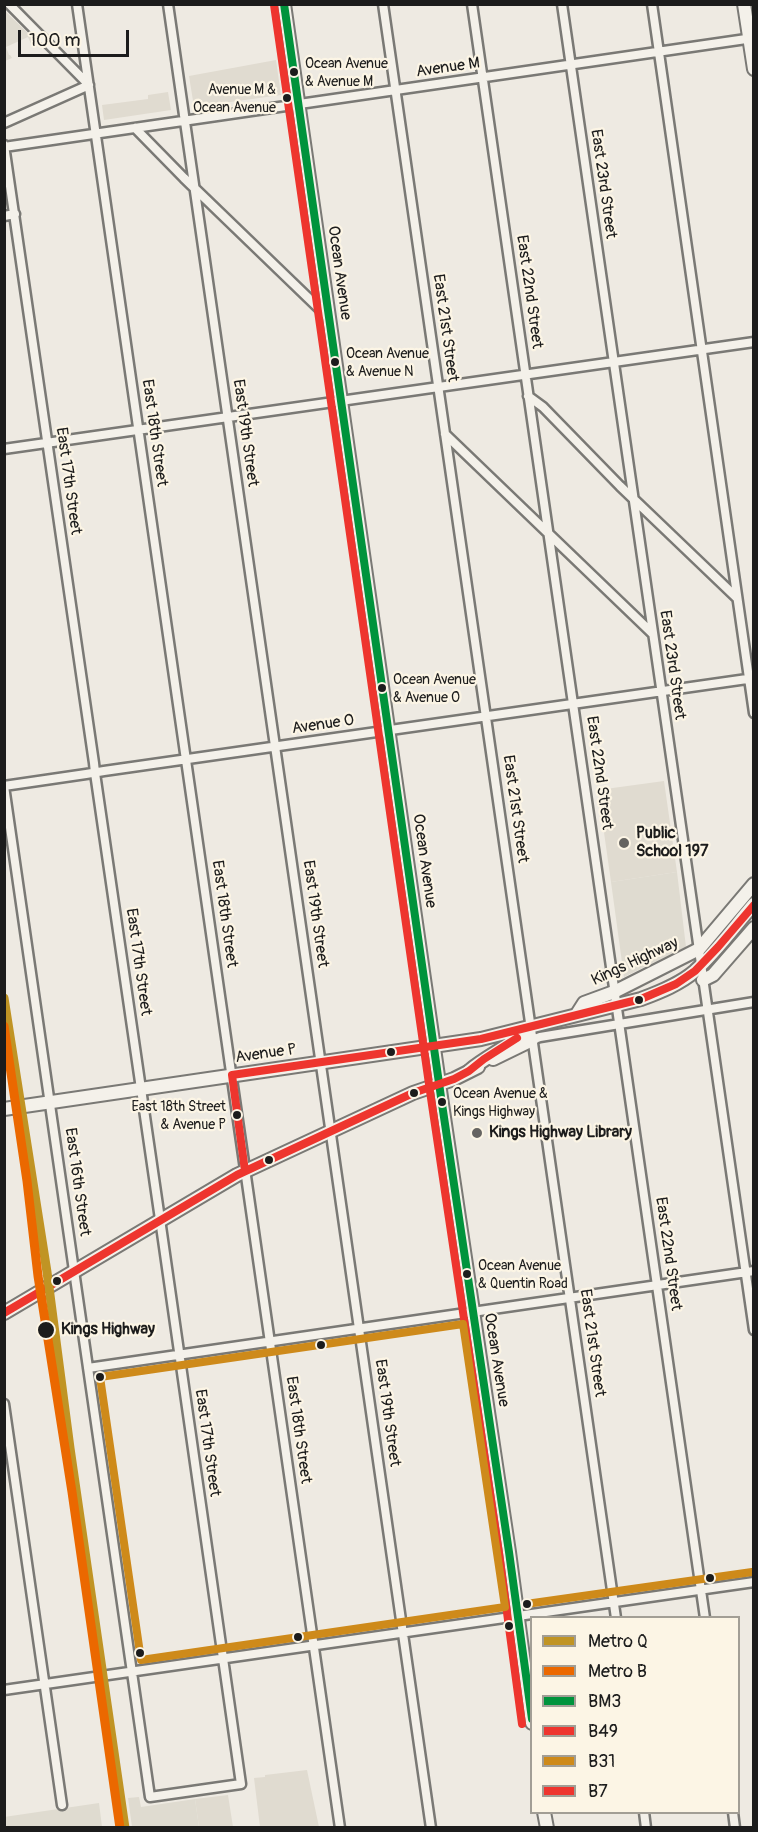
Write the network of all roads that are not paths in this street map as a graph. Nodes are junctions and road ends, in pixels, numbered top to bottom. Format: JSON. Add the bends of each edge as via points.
{"nodes":[{"id":1,"x":9,"y":4,"type":"edge"},
{"id":2,"x":77,"y":4,"type":"edge"},
{"id":3,"x":168,"y":4,"type":"edge"},
{"id":4,"x":284,"y":4,"type":"edge"},
{"id":5,"x":384,"y":4,"type":"edge"},
{"id":6,"x":472,"y":4,"type":"edge"},
{"id":7,"x":562,"y":4,"type":"edge"},
{"id":8,"x":652,"y":4,"type":"edge"},
{"id":9,"x":744,"y":4,"type":"edge"},
{"id":10,"x":751,"y":39,"type":"edge"},
{"id":11,"x":658,"y":52,"type":"junction"},
{"id":12,"x":571,"y":65,"type":"junction"},
{"id":13,"x":753,"y":69,"type":"edge"},
{"id":14,"x":483,"y":78,"type":"junction"},
{"id":15,"x":89,"y":85,"type":"junction"},
{"id":16,"x":396,"y":90,"type":"junction"},
{"id":17,"x":298,"y":104,"type":"junction"},
{"id":18,"x":185,"y":121,"type":"junction"},
{"id":19,"x":4,"y":123,"type":"edge"},
{"id":20,"x":135,"y":128,"type":"junction"},
{"id":21,"x":96,"y":133,"type":"junction"},
{"id":22,"x":5,"y":146,"type":"edge"},
{"id":23,"x":195,"y":187,"type":"junction"},
{"id":24,"x":15,"y":214,"type":"junction"},
{"id":25,"x":4,"y":216,"type":"edge"},
{"id":26,"x":329,"y":319,"type":"junction"},
{"id":27,"x":753,"y":342,"type":"edge"},
{"id":28,"x":701,"y":349,"type":"junction"},
{"id":29,"x":614,"y":362,"type":"junction"},
{"id":30,"x":526,"y":375,"type":"junction"},
{"id":31,"x":438,"y":387,"type":"junction"},
{"id":32,"x":528,"y":396,"type":"junction"},
{"id":33,"x":341,"y":400,"type":"junction"},
{"id":34,"x":228,"y":418,"type":"junction"},
{"id":35,"x":139,"y":430,"type":"junction"},
{"id":36,"x":445,"y":434,"type":"junction"},
{"id":37,"x":48,"y":443,"type":"junction"},
{"id":38,"x":4,"y":449,"type":"edge"},
{"id":39,"x":633,"y":498,"type":"junction"},
{"id":40,"x":549,"y":533,"type":"junction"},
{"id":41,"x":737,"y":598,"type":"junction"},
{"id":42,"x":652,"y":633,"type":"junction"},
{"id":43,"x":751,"y":678,"type":"edge"},
{"id":44,"x":661,"y":691,"type":"junction"},
{"id":45,"x":574,"y":704,"type":"junction"},
{"id":46,"x":753,"y":713,"type":"edge"},
{"id":47,"x":486,"y":716,"type":"junction"},
{"id":48,"x":388,"y":730,"type":"junction"},
{"id":49,"x":275,"y":747,"type":"junction"},
{"id":50,"x":186,"y":759,"type":"junction"},
{"id":51,"x":96,"y":773,"type":"junction"},
{"id":52,"x":4,"y":786,"type":"edge"},
{"id":53,"x":753,"y":884,"type":"edge"},
{"id":54,"x":753,"y":904,"type":"edge"},
{"id":55,"x":753,"y":928,"type":"edge"},
{"id":56,"x":699,"y":949,"type":"junction"},
{"id":57,"x":701,"y":964,"type":"junction"},
{"id":58,"x":703,"y":980,"type":"junction"},
{"id":59,"x":616,"y":998,"type":"junction"},
{"id":60,"x":753,"y":1002,"type":"edge"},
{"id":61,"x":708,"y":1011,"type":"junction"},
{"id":62,"x":620,"y":1025,"type":"junction"},
{"id":63,"x":531,"y":1026,"type":"junction"},
{"id":64,"x":532,"y":1040,"type":"junction"},
{"id":65,"x":434,"y":1046,"type":"junction"},
{"id":66,"x":321,"y":1062,"type":"junction"},
{"id":67,"x":469,"y":1071,"type":"junction"},
{"id":68,"x":232,"y":1075,"type":"junction"},
{"id":69,"x":439,"y":1084,"type":"junction"},
{"id":70,"x":141,"y":1089,"type":"junction"},
{"id":71,"x":50,"y":1102,"type":"junction"},
{"id":72,"x":4,"y":1109,"type":"edge"},
{"id":73,"x":331,"y":1131,"type":"junction"},
{"id":74,"x":245,"y":1171,"type":"junction"},
{"id":75,"x":160,"y":1222,"type":"junction"},
{"id":76,"x":749,"y":1272,"type":"edge"},
{"id":77,"x":75,"y":1273,"type":"junction"},
{"id":78,"x":658,"y":1285,"type":"junction"},
{"id":79,"x":570,"y":1298,"type":"junction"},
{"id":80,"x":472,"y":1312,"type":"junction"},
{"id":81,"x":4,"y":1313,"type":"edge"},
{"id":82,"x":359,"y":1328,"type":"junction"},
{"id":83,"x":753,"y":1330,"type":"edge"},
{"id":84,"x":270,"y":1341,"type":"junction"},
{"id":85,"x":179,"y":1354,"type":"junction"},
{"id":86,"x":88,"y":1368,"type":"junction"},
{"id":87,"x":4,"y":1404,"type":"edge"},
{"id":88,"x":753,"y":1582,"type":"edge"},
{"id":89,"x":702,"y":1590,"type":"junction"},
{"id":90,"x":614,"y":1602,"type":"junction"},
{"id":91,"x":517,"y":1616,"type":"junction"},
{"id":92,"x":616,"y":1616,"type":"edge"},
{"id":93,"x":705,"y":1616,"type":"edge"},
{"id":94,"x":404,"y":1633,"type":"junction"},
{"id":95,"x":314,"y":1646,"type":"junction"},
{"id":96,"x":223,"y":1659,"type":"junction"},
{"id":97,"x":132,"y":1672,"type":"junction"},
{"id":98,"x":45,"y":1685,"type":"junction"},
{"id":99,"x":4,"y":1690,"type":"edge"},
{"id":100,"x":530,"y":1715,"type":"edge"},
{"id":101,"x":150,"y":1797,"type":"joint"},
{"id":102,"x":62,"y":1805,"type":"dead end"},
{"id":103,"x":340,"y":1827,"type":"edge"},
{"id":104,"x":431,"y":1827,"type":"edge"}],
"edges":[{"from":1,"to":15,"type":"street"},
{"from":2,"to":15,"type":"street","name":"East 18th Street"},
{"from":3,"to":18,"type":"street","name":"East 19th Street"},
{"from":4,"to":17,"type":"main road","name":"Ocean Avenue"},
{"from":5,"to":16,"type":"street","name":"East 21st Street"},
{"from":6,"to":14,"type":"street","name":"East 22nd Street"},
{"from":7,"to":12,"type":"street","name":"East 23rd Street"},
{"from":8,"to":11,"type":"street"},
{"from":9,"to":10,"type":"main road"},
{"from":10,"to":11,"type":"street","name":"Avenue M"},
{"from":10,"to":13,"type":"main road"},
{"from":11,"to":12,"type":"street","name":"Avenue M"},
{"from":11,"to":28,"type":"street"},
{"from":12,"to":14,"type":"street","name":"Avenue M"},
{"from":12,"to":29,"type":"street","name":"East 23rd Street"},
{"from":14,"to":16,"type":"street","name":"Avenue M"},
{"from":14,"to":30,"type":"street","name":"East 22nd Street"},
{"from":15,"to":19,"type":"street"},
{"from":15,"to":21,"type":"street","name":"East 18th Street"},
{"from":16,"to":17,"type":"street","name":"Avenue M"},
{"from":16,"to":31,"type":"street","name":"East 21st Street"},
{"from":17,"to":18,"type":"street","name":"Avenue M"},
{"from":17,"to":26,"type":"main road","name":"Ocean Avenue"},
{"from":18,"to":20,"type":"street","name":"Avenue M"},
{"from":18,"to":23,"type":"street","name":"East 19th Street"},
{"from":20,"to":21,"type":"street","name":"Avenue M"},
{"from":20,"to":23,"type":"street"},
{"from":21,"to":22,"type":"street","name":"Avenue M"},
{"from":21,"to":35,"type":"street","name":"East 18th Street"},
{"from":22,"to":24,"type":"street","name":"East 17th Street"},
{"from":23,"to":26,"type":"street"},
{"from":23,"to":34,"type":"street","name":"East 19th Street"},
{"from":24,"to":25,"type":"street"},
{"from":24,"to":37,"type":"street","name":"East 17th Street"},
{"from":26,"to":33,"type":"main road","name":"Ocean Avenue"},
{"from":27,"to":28,"type":"street"},
{"from":28,"to":29,"type":"street"},
{"from":28,"to":41,"type":"street"},
{"from":29,"to":30,"type":"street"},
{"from":29,"to":39,"type":"street","name":"East 23rd Street"},
{"from":30,"to":31,"type":"street"},
{"from":30,"to":32,"type":"street","name":"East 22nd Street"},
{"from":31,"to":33,"type":"street"},
{"from":31,"to":36,"type":"street","name":"East 21st Street"},
{"from":32,"to":39,"type":"street"},
{"from":32,"to":40,"type":"street","name":"East 22nd Street"},
{"from":33,"to":34,"type":"street"},
{"from":33,"to":48,"type":"main road","name":"Ocean Avenue"},
{"from":34,"to":35,"type":"street"},
{"from":34,"to":49,"type":"street","name":"East 19th Street"},
{"from":35,"to":37,"type":"street"},
{"from":35,"to":50,"type":"street","name":"East 18th Street"},
{"from":36,"to":40,"type":"street"},
{"from":36,"to":47,"type":"street","name":"East 21st Street"},
{"from":37,"to":38,"type":"street"},
{"from":37,"to":51,"type":"street","name":"East 17th Street"},
{"from":39,"to":41,"type":"street"},
{"from":39,"to":42,"type":"street","name":"East 23rd Street"},
{"from":40,"to":42,"type":"street"},
{"from":40,"to":45,"type":"street","name":"East 22nd Street"},
{"from":41,"to":43,"type":"street"},
{"from":42,"to":44,"type":"street","name":"East 23rd Street"},
{"from":43,"to":44,"type":"street","name":"Avenue O"},
{"from":43,"to":46,"type":"street"},
{"from":44,"to":45,"type":"street","name":"Avenue O"},
{"from":44,"to":56,"type":"street","name":"East 23rd Street"},
{"from":45,"to":47,"type":"street","name":"Avenue O"},
{"from":45,"to":59,"type":"street","name":"East 22nd Street"},
{"from":47,"to":48,"type":"street","name":"Avenue O"},
{"from":47,"to":63,"type":"street","name":"East 21st Street"},
{"from":48,"to":49,"type":"street","name":"Avenue O"},
{"from":48,"to":65,"type":"main road","name":"Ocean Avenue"},
{"from":49,"to":50,"type":"street","name":"Avenue O"},
{"from":49,"to":66,"type":"street","name":"East 19th Street"},
{"from":50,"to":51,"type":"street","name":"Avenue O"},
{"from":50,"to":68,"type":"street","name":"East 18th Street"},
{"from":51,"to":52,"type":"street","name":"Avenue O"},
{"from":51,"to":70,"type":"street","name":"East 17th Street"},
{"from":52,"to":71,"type":"street","name":"East 16th Street"},
{"from":53,"to":56,"type":"main road","name":"Kings Highway"},
{"from":54,"to":57,"type":"main road","name":"Kings Highway"},
{"from":55,"to":58,"type":"main road","via":[[713,975]]},
{"from":56,"to":57,"type":"street","name":"East 23rd Street"},
{"from":56,"to":59,"type":"main road","name":"Kings Highway"},
{"from":57,"to":58,"type":"street","name":"East 23rd Street"},
{"from":57,"to":59,"type":"main road","name":"Kings Highway","via":[[666,990],[640,999]]},
{"from":58,"to":61,"type":"street","name":"East 23rd Street"},
{"from":59,"to":62,"type":"street","name":"East 22nd Street"},
{"from":59,"to":63,"type":"main road","name":"Kings Highway"},
{"from":60,"to":61,"type":"street"},
{"from":61,"to":62,"type":"street"},
{"from":61,"to":76,"type":"street","name":"East 23rd Street"},
{"from":62,"to":64,"type":"street"},
{"from":62,"to":78,"type":"street","name":"East 22nd Street"},
{"from":63,"to":64,"type":"street","name":"East 21st Street"},
{"from":63,"to":65,"type":"main road","name":"Avenue P"},
{"from":63,"to":67,"type":"main road"},
{"from":64,"to":67,"type":"main road"},
{"from":64,"to":79,"type":"street","name":"East 21st Street"},
{"from":65,"to":66,"type":"main road","name":"Avenue P"},
{"from":65,"to":69,"type":"main road","name":"Ocean Avenue"},
{"from":66,"to":68,"type":"main road","name":"Avenue P"},
{"from":66,"to":73,"type":"street","name":"East 19th Street"},
{"from":67,"to":69,"type":"main road"},
{"from":68,"to":70,"type":"main road","name":"Avenue P"},
{"from":68,"to":74,"type":"street","name":"East 18th Street"},
{"from":69,"to":73,"type":"main road"},
{"from":69,"to":80,"type":"main road","name":"Ocean Avenue"},
{"from":70,"to":71,"type":"main road","name":"Avenue P"},
{"from":70,"to":75,"type":"street","name":"East 17th Street"},
{"from":71,"to":72,"type":"main road","name":"Avenue P"},
{"from":71,"to":77,"type":"street","name":"East 16th Street"},
{"from":73,"to":74,"type":"main road"},
{"from":73,"to":82,"type":"street","name":"East 19th Street"},
{"from":74,"to":75,"type":"main road"},
{"from":74,"to":84,"type":"street","name":"East 18th Street"},
{"from":75,"to":77,"type":"main road"},
{"from":75,"to":85,"type":"street","name":"East 17th Street"},
{"from":76,"to":78,"type":"street"},
{"from":76,"to":83,"type":"street","name":"East 23rd Street"},
{"from":77,"to":81,"type":"main road"},
{"from":77,"to":86,"type":"street","name":"East 16th Street"},
{"from":78,"to":79,"type":"street"},
{"from":78,"to":89,"type":"street","name":"East 22nd Street"},
{"from":79,"to":80,"type":"street"},
{"from":79,"to":90,"type":"street","name":"East 21st Street"},
{"from":80,"to":82,"type":"street"},
{"from":80,"to":91,"type":"main road","name":"Ocean Avenue"},
{"from":82,"to":84,"type":"street"},
{"from":82,"to":94,"type":"street","name":"East 19th Street"},
{"from":84,"to":85,"type":"street"},
{"from":84,"to":95,"type":"street","name":"East 18th Street"},
{"from":85,"to":86,"type":"street"},
{"from":85,"to":96,"type":"street","name":"East 17th Street"},
{"from":86,"to":97,"type":"street","name":"East 16th Street"},
{"from":87,"to":98,"type":"street"},
{"from":88,"to":89,"type":"street"},
{"from":89,"to":90,"type":"street"},
{"from":89,"to":93,"type":"street","name":"East 22nd Street"},
{"from":90,"to":91,"type":"street"},
{"from":90,"to":92,"type":"street","name":"East 21st Street"},
{"from":91,"to":94,"type":"street"},
{"from":91,"to":100,"type":"main road","name":"Ocean Avenue"},
{"from":94,"to":95,"type":"street"},
{"from":94,"to":104,"type":"street","name":"East 19th Street"},
{"from":95,"to":96,"type":"street"},
{"from":95,"to":103,"type":"street","name":"East 18th Street"},
{"from":96,"to":97,"type":"street"},
{"from":96,"to":101,"type":"street","name":"East 17th Street","via":[[241,1784]]},
{"from":97,"to":98,"type":"street"},
{"from":97,"to":101,"type":"street","name":"East 16th Street"},
{"from":98,"to":99,"type":"street"},
{"from":98,"to":102,"type":"street"}]}
